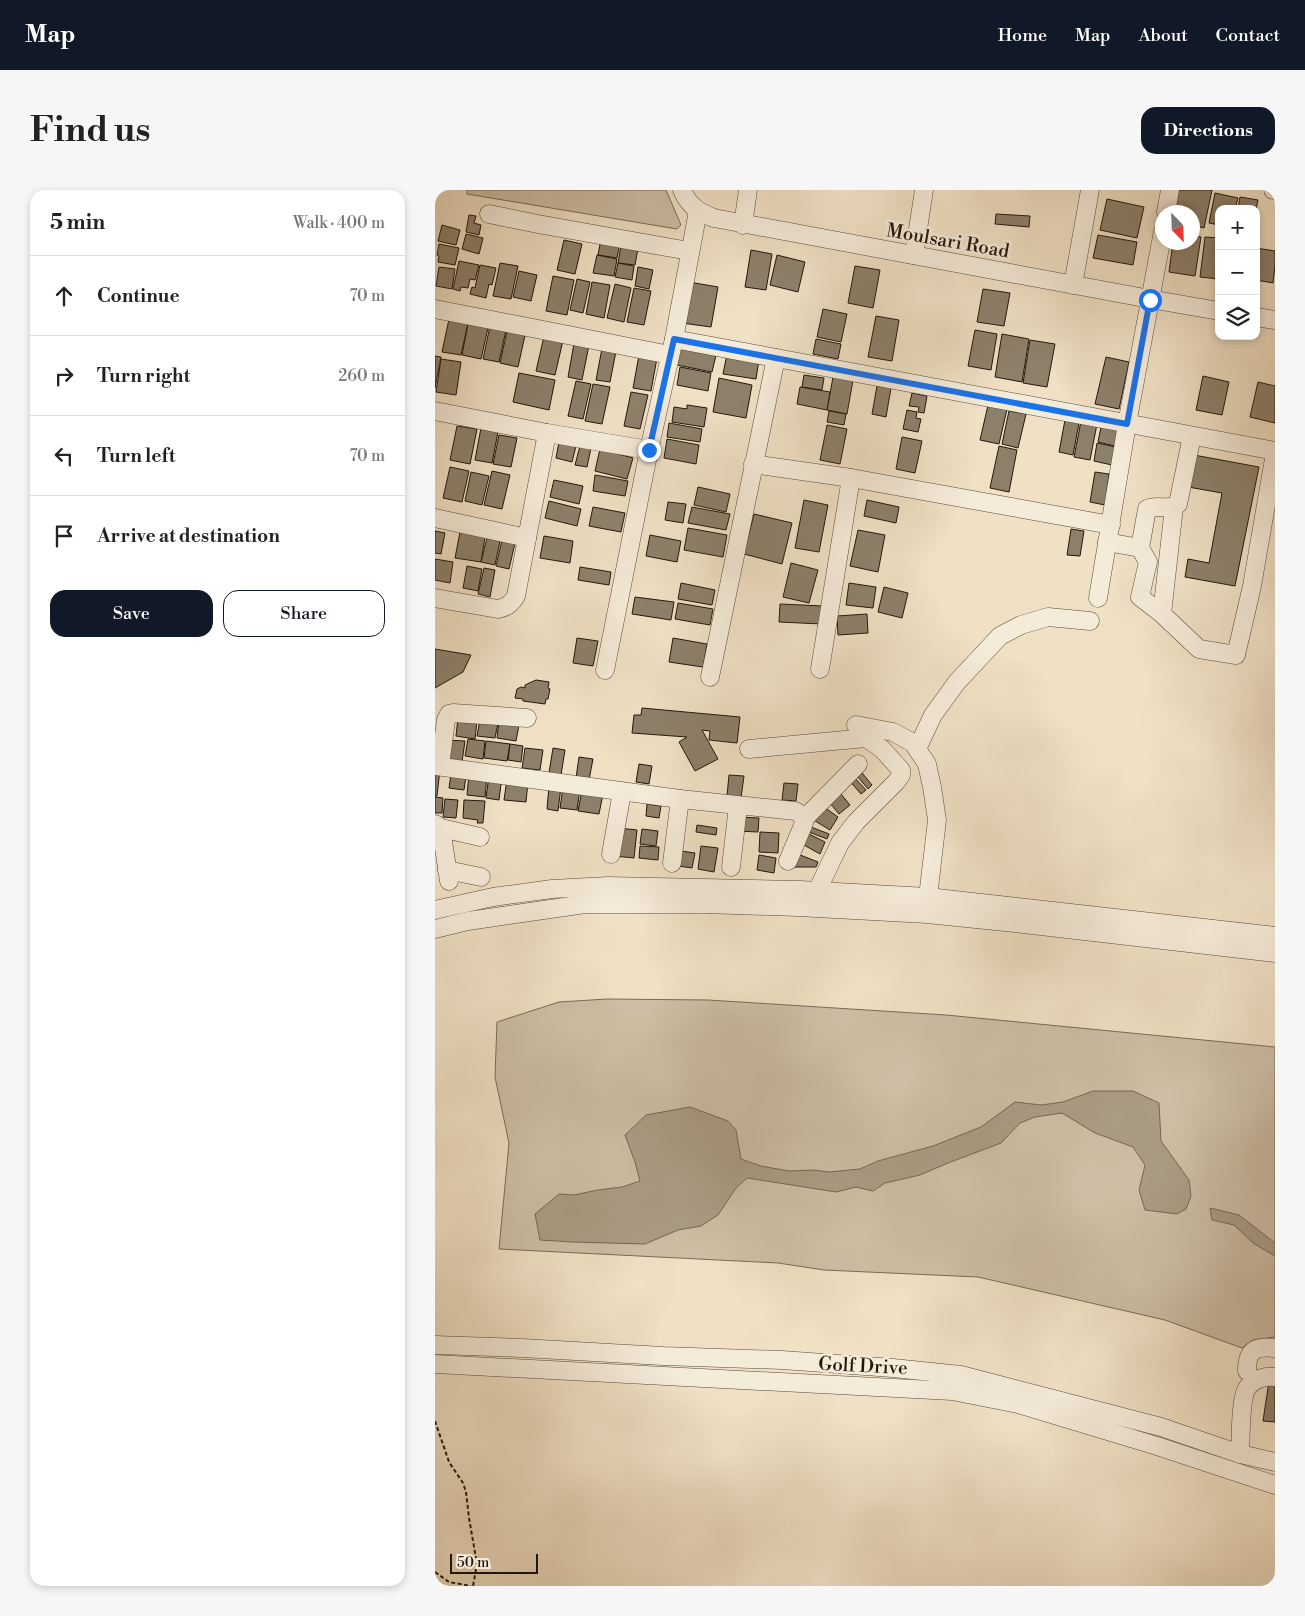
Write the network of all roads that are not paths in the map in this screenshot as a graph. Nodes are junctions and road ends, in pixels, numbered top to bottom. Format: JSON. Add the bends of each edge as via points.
{"nodes":[{"id":1,"x":683,"y":190,"type":"edge"},
{"id":2,"x":748,"y":190,"type":"edge"},
{"id":3,"x":924,"y":190,"type":"edge"},
{"id":4,"x":1090,"y":190,"type":"edge"},
{"id":5,"x":1170,"y":190,"type":"edge"},
{"id":6,"x":1167,"y":205,"type":"edge"},
{"id":7,"x":698,"y":212,"type":"junction"},
{"id":8,"x":489,"y":214,"type":"dead end"},
{"id":9,"x":743,"y":225,"type":"junction"},
{"id":10,"x":1159,"y":250,"type":"edge"},
{"id":11,"x":689,"y":251,"type":"junction"},
{"id":12,"x":914,"y":255,"type":"junction"},
{"id":13,"x":1073,"y":285,"type":"junction"},
{"id":14,"x":1150,"y":300,"type":"junction"},
{"id":15,"x":435,"y":309,"type":"edge"},
{"id":16,"x":1215,"y":310,"type":"edge"},
{"id":17,"x":1260,"y":318,"type":"edge"},
{"id":18,"x":1275,"y":320,"type":"edge"},
{"id":19,"x":672,"y":347,"type":"junction"},
{"id":20,"x":776,"y":358,"type":"junction"},
{"id":21,"x":435,"y":411,"type":"edge"},
{"id":22,"x":1127,"y":424,"type":"junction"},
{"id":23,"x":547,"y":433,"type":"junction"},
{"id":24,"x":1193,"y":436,"type":"junction"},
{"id":25,"x":649,"y":450,"type":"junction"},
{"id":26,"x":1275,"y":452,"type":"edge"},
{"id":27,"x":753,"y":464,"type":"junction"},
{"id":28,"x":851,"y":478,"type":"junction"},
{"id":29,"x":1174,"y":507,"type":"junction"},
{"id":30,"x":435,"y":518,"type":"edge"},
{"id":31,"x":1109,"y":534,"type":"junction"},
{"id":32,"x":527,"y":538,"type":"junction"},
{"id":33,"x":1140,"y":548,"type":"junction"},
{"id":34,"x":435,"y":598,"type":"edge"},
{"id":35,"x":1097,"y":598,"type":"dead end"},
{"id":36,"x":1162,"y":614,"type":"junction"},
{"id":37,"x":1090,"y":621,"type":"dead end"},
{"id":38,"x":820,"y":669,"type":"dead end"},
{"id":39,"x":605,"y":670,"type":"dead end"},
{"id":40,"x":710,"y":676,"type":"dead end"},
{"id":41,"x":527,"y":718,"type":"dead end"},
{"id":42,"x":856,"y":725,"type":"dead end"},
{"id":43,"x":749,"y":749,"type":"dead end"},
{"id":44,"x":917,"y":749,"type":"junction"},
{"id":45,"x":858,"y":764,"type":"dead end"},
{"id":46,"x":438,"y":766,"type":"edge"},
{"id":47,"x":622,"y":792,"type":"junction"},
{"id":48,"x":680,"y":799,"type":"junction"},
{"id":49,"x":738,"y":806,"type":"junction"},
{"id":50,"x":804,"y":818,"type":"junction"},
{"id":51,"x":438,"y":826,"type":"edge"},
{"id":52,"x":480,"y":837,"type":"dead end"},
{"id":53,"x":611,"y":854,"type":"dead end"},
{"id":54,"x":788,"y":861,"type":"dead end"},
{"id":55,"x":672,"y":863,"type":"dead end"},
{"id":56,"x":731,"y":867,"type":"dead end"},
{"id":57,"x":481,"y":876,"type":"dead end"},
{"id":58,"x":817,"y":891,"type":"junction"},
{"id":59,"x":928,"y":897,"type":"junction"},
{"id":60,"x":799,"y":898,"type":"junction"},
{"id":61,"x":435,"y":910,"type":"edge"},
{"id":62,"x":435,"y":929,"type":"edge"},
{"id":63,"x":1275,"y":936,"type":"edge"},
{"id":64,"x":1275,"y":953,"type":"edge"},
{"id":65,"x":435,"y":1345,"type":"edge"},
{"id":66,"x":1275,"y":1348,"type":"edge"},
{"id":67,"x":435,"y":1364,"type":"edge"},
{"id":68,"x":1247,"y":1371,"type":"dead end"},
{"id":69,"x":1275,"y":1377,"type":"edge"},
{"id":70,"x":1161,"y":1427,"type":"junction"},
{"id":71,"x":1157,"y":1446,"type":"junction"},
{"id":72,"x":1240,"y":1454,"type":"junction"},
{"id":73,"x":1275,"y":1462,"type":"edge"},
{"id":74,"x":1275,"y":1485,"type":"edge"}],
"edges":[{"from":1,"to":7,"type":"street"},
{"from":2,"to":9,"type":"street"},
{"from":3,"to":12,"type":"street"},
{"from":4,"to":13,"type":"street"},
{"from":5,"to":6,"type":"street"},
{"from":7,"to":9,"type":"street","name":"Moulsari Road"},
{"from":7,"to":11,"type":"street"},
{"from":8,"to":11,"type":"street"},
{"from":9,"to":12,"type":"street","name":"Moulsari Road"},
{"from":10,"to":14,"type":"street"},
{"from":11,"to":19,"type":"street"},
{"from":12,"to":13,"type":"street","name":"Moulsari Road"},
{"from":13,"to":14,"type":"street","name":"Moulsari Road"},
{"from":14,"to":16,"type":"street","name":"Moulsari Road"},
{"from":14,"to":22,"type":"street"},
{"from":15,"to":19,"type":"street"},
{"from":17,"to":18,"type":"street"},
{"from":19,"to":20,"type":"street"},
{"from":19,"to":25,"type":"street"},
{"from":20,"to":22,"type":"street"},
{"from":20,"to":27,"type":"street"},
{"from":21,"to":23,"type":"street"},
{"from":22,"to":24,"type":"street"},
{"from":22,"to":31,"type":"street"},
{"from":23,"to":25,"type":"street"},
{"from":23,"to":32,"type":"street"},
{"from":24,"to":26,"type":"street"},
{"from":24,"to":29,"type":"street","via":[[1179,501]]},
{"from":25,"to":39,"type":"street"},
{"from":26,"to":36,"type":"street","via":[[1252,586],[1236,655],[1199,649]]},
{"from":27,"to":28,"type":"street"},
{"from":27,"to":40,"type":"street"},
{"from":28,"to":31,"type":"street"},
{"from":28,"to":38,"type":"street"},
{"from":29,"to":33,"type":"street","via":[[1147,509]]},
{"from":29,"to":36,"type":"street"},
{"from":30,"to":32,"type":"street"},
{"from":31,"to":33,"type":"street"},
{"from":31,"to":35,"type":"street"},
{"from":32,"to":34,"type":"street","via":[[516,596],[507,607],[498,609]]},
{"from":33,"to":36,"type":"street","via":[[1148,562],[1140,596]]},
{"from":37,"to":44,"type":"street","via":[[1048,617],[1000,636],[957,682],[933,715]]},
{"from":41,"to":46,"type":"street","via":[[449,714]]},
{"from":42,"to":44,"type":"street","via":[[893,732],[913,743]]},
{"from":43,"to":58,"type":"street","via":[[865,738],[882,749],[901,770],[896,782],[840,843]]},
{"from":44,"to":59,"type":"street","via":[[927,764],[937,820]]},
{"from":45,"to":50,"type":"street"},
{"from":46,"to":47,"type":"street"},
{"from":47,"to":48,"type":"street"},
{"from":47,"to":53,"type":"street"},
{"from":48,"to":49,"type":"street"},
{"from":48,"to":55,"type":"street"},
{"from":49,"to":50,"type":"street","via":[[795,811]]},
{"from":49,"to":56,"type":"street"},
{"from":50,"to":54,"type":"street"},
{"from":51,"to":52,"type":"street"},
{"from":51,"to":57,"type":"street","via":[[448,875]]},
{"from":58,"to":59,"type":"street"},
{"from":58,"to":60,"type":"street"},
{"from":59,"to":63,"type":"street"},
{"from":60,"to":61,"type":"street","via":[[608,886],[512,894]]},
{"from":60,"to":62,"type":"street","via":[[696,904],[585,904]]},
{"from":60,"to":64,"type":"street"},
{"from":65,"to":70,"type":"street","name":"Golf Drive","via":[[781,1360],[961,1375]]},
{"from":66,"to":68,"type":"street","via":[[1253,1350],[1247,1358]]},
{"from":67,"to":71,"type":"street","name":"Golf Drive","via":[[952,1391],[1018,1404]]},
{"from":69,"to":72,"type":"street","via":[[1259,1379],[1246,1390]]},
{"from":70,"to":71,"type":"street"},
{"from":70,"to":72,"type":"street","name":"Golf Drive"},
{"from":71,"to":74,"type":"street","name":"Golf Drive"},
{"from":72,"to":73,"type":"street","name":"Golf Drive"}]}
